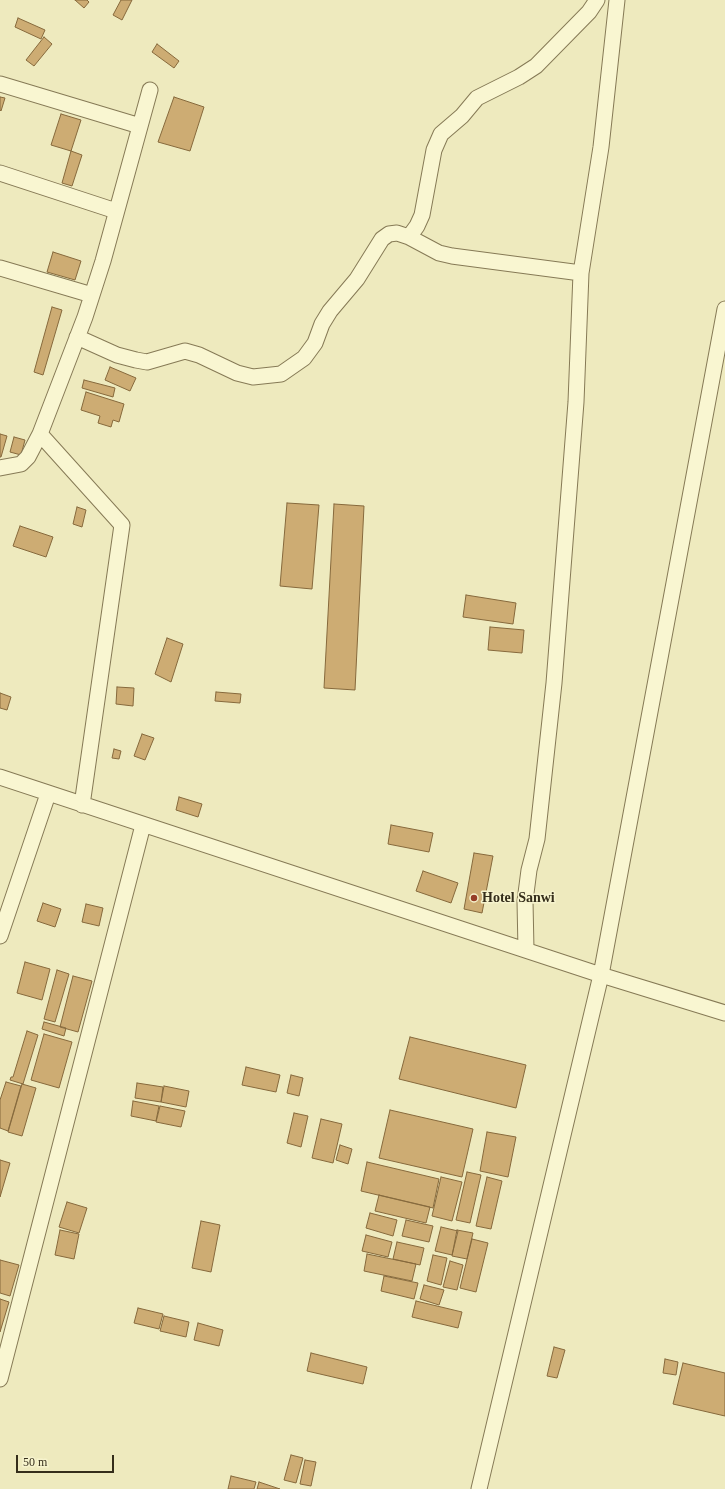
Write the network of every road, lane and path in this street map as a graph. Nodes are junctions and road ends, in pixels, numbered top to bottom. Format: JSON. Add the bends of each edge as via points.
{"nodes":[{"id":1,"x":597,"y":0,"type":"edge"},
{"id":2,"x":617,"y":0,"type":"edge"},
{"id":3,"x":0,"y":84,"type":"edge"},
{"id":4,"x":150,"y":90,"type":"dead end"},
{"id":5,"x":140,"y":126,"type":"junction"},
{"id":6,"x":0,"y":173,"type":"edge"},
{"id":7,"x":116,"y":211,"type":"junction"},
{"id":8,"x":409,"y":237,"type":"junction"},
{"id":9,"x":0,"y":268,"type":"edge"},
{"id":10,"x":581,"y":273,"type":"junction"},
{"id":11,"x":92,"y":295,"type":"junction"},
{"id":12,"x":725,"y":309,"type":"edge"},
{"id":13,"x":77,"y":337,"type":"junction"},
{"id":14,"x":721,"y":353,"type":"edge"},
{"id":15,"x":40,"y":434,"type":"junction"},
{"id":16,"x":0,"y":468,"type":"edge"},
{"id":17,"x":0,"y":777,"type":"edge"},
{"id":18,"x":48,"y":794,"type":"junction"},
{"id":19,"x":82,"y":805,"type":"junction"},
{"id":20,"x":143,"y":825,"type":"junction"},
{"id":21,"x":0,"y":936,"type":"edge"},
{"id":22,"x":526,"y":950,"type":"junction"},
{"id":23,"x":601,"y":976,"type":"junction"},
{"id":24,"x":725,"y":1013,"type":"edge"},
{"id":25,"x":0,"y":1379,"type":"edge"},
{"id":26,"x":479,"y":1489,"type":"edge"}],
"edges":[{"from":1,"to":8,"type":"street","via":[[589,12],[536,66],[477,98],[462,116],[441,134],[434,150],[422,215]]},
{"from":2,"to":10,"type":"street","via":[[601,147]]},
{"from":3,"to":5,"type":"street"},
{"from":4,"to":5,"type":"street"},
{"from":5,"to":7,"type":"street"},
{"from":6,"to":7,"type":"street"},
{"from":7,"to":11,"type":"street"},
{"from":8,"to":10,"type":"street","via":[[439,253],[452,256]]},
{"from":8,"to":13,"type":"street","via":[[397,233],[389,234],[382,239],[357,279],[330,311],[315,343],[304,358],[281,374],[253,377],[237,373],[199,355],[185,352],[147,362],[117,355]]},
{"from":9,"to":11,"type":"street"},
{"from":10,"to":22,"type":"street","via":[[576,402],[554,683],[537,839],[529,870],[525,902]]},
{"from":11,"to":13,"type":"street"},
{"from":12,"to":14,"type":"street"},
{"from":13,"to":15,"type":"street"},
{"from":14,"to":23,"type":"street"},
{"from":15,"to":16,"type":"street","via":[[28,457],[21,464]]},
{"from":15,"to":19,"type":"street","via":[[122,525]]},
{"from":17,"to":18,"type":"street"},
{"from":18,"to":19,"type":"street"},
{"from":18,"to":21,"type":"street"},
{"from":19,"to":20,"type":"street"},
{"from":20,"to":22,"type":"street"},
{"from":20,"to":25,"type":"street"},
{"from":22,"to":23,"type":"street"},
{"from":23,"to":24,"type":"street"},
{"from":23,"to":26,"type":"street"}]}
